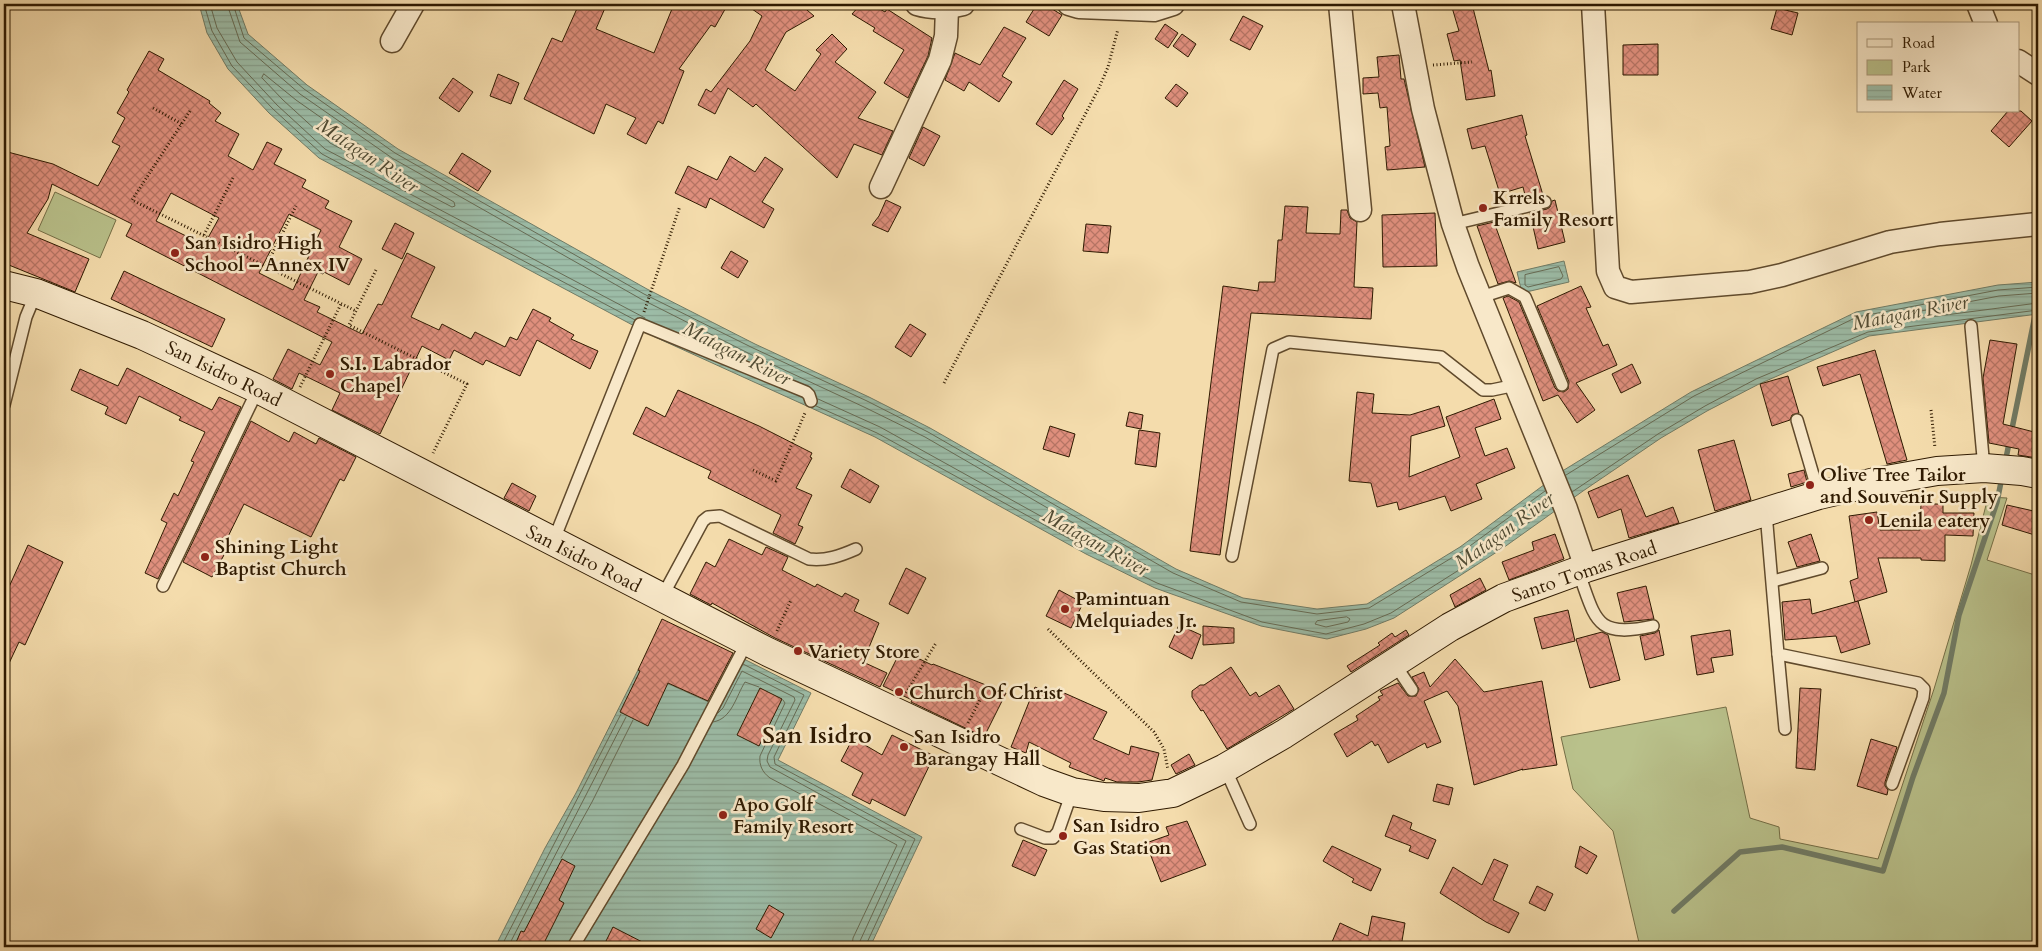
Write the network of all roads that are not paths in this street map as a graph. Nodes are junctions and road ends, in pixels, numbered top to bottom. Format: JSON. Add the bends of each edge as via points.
{"nodes":[{"id":1,"x":413,"y":4,"type":"edge"},
{"id":2,"x":917,"y":4,"type":"edge"},
{"id":3,"x":1069,"y":4,"type":"edge"},
{"id":4,"x":1174,"y":4,"type":"edge"},
{"id":5,"x":1340,"y":4,"type":"edge"},
{"id":6,"x":1403,"y":4,"type":"edge"},
{"id":7,"x":1593,"y":4,"type":"edge"},
{"id":8,"x":1978,"y":4,"type":"edge"},
{"id":9,"x":955,"y":6,"type":"edge"},
{"id":10,"x":1985,"y":22,"type":"edge"},
{"id":11,"x":392,"y":41,"type":"dead end"},
{"id":12,"x":2020,"y":62,"type":"edge"},
{"id":13,"x":2038,"y":74,"type":"edge"},
{"id":14,"x":881,"y":187,"type":"dead end"},
{"id":15,"x":1545,"y":202,"type":"dead end"},
{"id":16,"x":1360,"y":210,"type":"dead end"},
{"id":17,"x":1453,"y":224,"type":"junction"},
{"id":18,"x":2038,"y":224,"type":"edge"},
{"id":19,"x":4,"y":285,"type":"edge"},
{"id":20,"x":36,"y":293,"type":"junction"},
{"id":21,"x":1480,"y":296,"type":"junction"},
{"id":22,"x":1971,"y":326,"type":"dead end"},
{"id":23,"x":1516,"y":384,"type":"junction"},
{"id":24,"x":1562,"y":385,"type":"dead end"},
{"id":25,"x":258,"y":389,"type":"junction"},
{"id":26,"x":811,"y":401,"type":"road end"},
{"id":27,"x":4,"y":405,"type":"edge"},
{"id":28,"x":1798,"y":420,"type":"dead end"},
{"id":29,"x":1984,"y":468,"type":"junction"},
{"id":30,"x":2038,"y":474,"type":"edge"},
{"id":31,"x":1819,"y":495,"type":"junction"},
{"id":32,"x":1766,"y":513,"type":"junction"},
{"id":33,"x":553,"y":542,"type":"junction"},
{"id":34,"x":856,"y":549,"type":"dead end"},
{"id":35,"x":1232,"y":556,"type":"dead end"},
{"id":36,"x":1822,"y":568,"type":"dead end"},
{"id":37,"x":1582,"y":569,"type":"junction"},
{"id":38,"x":1773,"y":581,"type":"junction"},
{"id":39,"x":164,"y":586,"type":"dead end"},
{"id":40,"x":662,"y":597,"type":"junction"},
{"id":41,"x":1653,"y":626,"type":"dead end"},
{"id":42,"x":757,"y":647,"type":"junction"},
{"id":43,"x":1778,"y":654,"type":"junction"},
{"id":44,"x":1394,"y":663,"type":"junction"},
{"id":45,"x":1412,"y":690,"type":"dead end"},
{"id":46,"x":1785,"y":729,"type":"dead end"},
{"id":47,"x":1225,"y":768,"type":"junction"},
{"id":48,"x":1892,"y":784,"type":"dead end"},
{"id":49,"x":1072,"y":792,"type":"junction"},
{"id":50,"x":1173,"y":793,"type":"joint"},
{"id":51,"x":1250,"y":824,"type":"dead end"},
{"id":52,"x":1022,"y":829,"type":"dead end"},
{"id":53,"x":573,"y":947,"type":"edge"}],
"edges":[{"from":1,"to":11,"type":"street"},
{"from":2,"to":9,"type":"street","via":[[926,7]]},
{"from":3,"to":4,"type":"street","via":[[1154,10]]},
{"from":5,"to":16,"type":"street"},
{"from":6,"to":17,"type":"street","via":[[1423,109]]},
{"from":7,"to":18,"type":"street","via":[[1608,271],[1615,287],[1631,292],[1750,282],[1890,242]]},
{"from":8,"to":10,"type":"street"},
{"from":9,"to":14,"type":"street","via":[[940,60]]},
{"from":12,"to":13,"type":"street"},
{"from":15,"to":17,"type":"lane"},
{"from":17,"to":21,"type":"street"},
{"from":19,"to":20,"type":"street","name":"San Isidro Road"},
{"from":20,"to":25,"type":"street","name":"San Isidro Road","via":[[142,335]]},
{"from":20,"to":27,"type":"lane","via":[[26,316]]},
{"from":21,"to":23,"type":"street"},
{"from":21,"to":24,"type":"lane","via":[[1509,288],[1524,297]]},
{"from":22,"to":29,"type":"lane"},
{"from":23,"to":35,"type":"lane","via":[[1483,390],[1441,357],[1289,342],[1273,349]]},
{"from":23,"to":37,"type":"street","via":[[1566,509]]},
{"from":25,"to":33,"type":"street","name":"San Isidro Road"},
{"from":25,"to":39,"type":"lane"},
{"from":26,"to":33,"type":"lane","via":[[806,392],[640,324]]},
{"from":28,"to":31,"type":"lane"},
{"from":29,"to":30,"type":"street","name":"Santo Tomas Road"},
{"from":29,"to":31,"type":"street","name":"Santo Tomas Road","via":[[1873,475]]},
{"from":31,"to":32,"type":"street","name":"Santo Tomas Road"},
{"from":32,"to":37,"type":"street","name":"Santo Tomas Road"},
{"from":32,"to":38,"type":"lane"},
{"from":33,"to":40,"type":"street","name":"San Isidro Road"},
{"from":34,"to":40,"type":"lane","via":[[822,561],[809,559],[720,516],[708,517]]},
{"from":36,"to":38,"type":"lane"},
{"from":37,"to":41,"type":"lane","via":[[1596,619],[1604,626],[1620,630]]},
{"from":37,"to":44,"type":"street","name":"Santo Tomas Road","via":[[1504,598],[1450,627]]},
{"from":38,"to":43,"type":"lane"},
{"from":40,"to":42,"type":"street","name":"San Isidro Road"},
{"from":42,"to":49,"type":"street","name":"San Isidro Road","via":[[1044,782]]},
{"from":42,"to":53,"type":"lane"},
{"from":43,"to":46,"type":"lane"},
{"from":43,"to":48,"type":"lane","via":[[1918,683],[1924,689]]},
{"from":44,"to":45,"type":"lane"},
{"from":44,"to":47,"type":"street","name":"Santo Tomas Road"},
{"from":47,"to":50,"type":"street","name":"Santo Tomas Road"},
{"from":47,"to":51,"type":"lane"},
{"from":49,"to":50,"type":"street","name":"San Isidro Road","via":[[1139,798]]},
{"from":49,"to":52,"type":"lane","via":[[1053,838]]}]}
